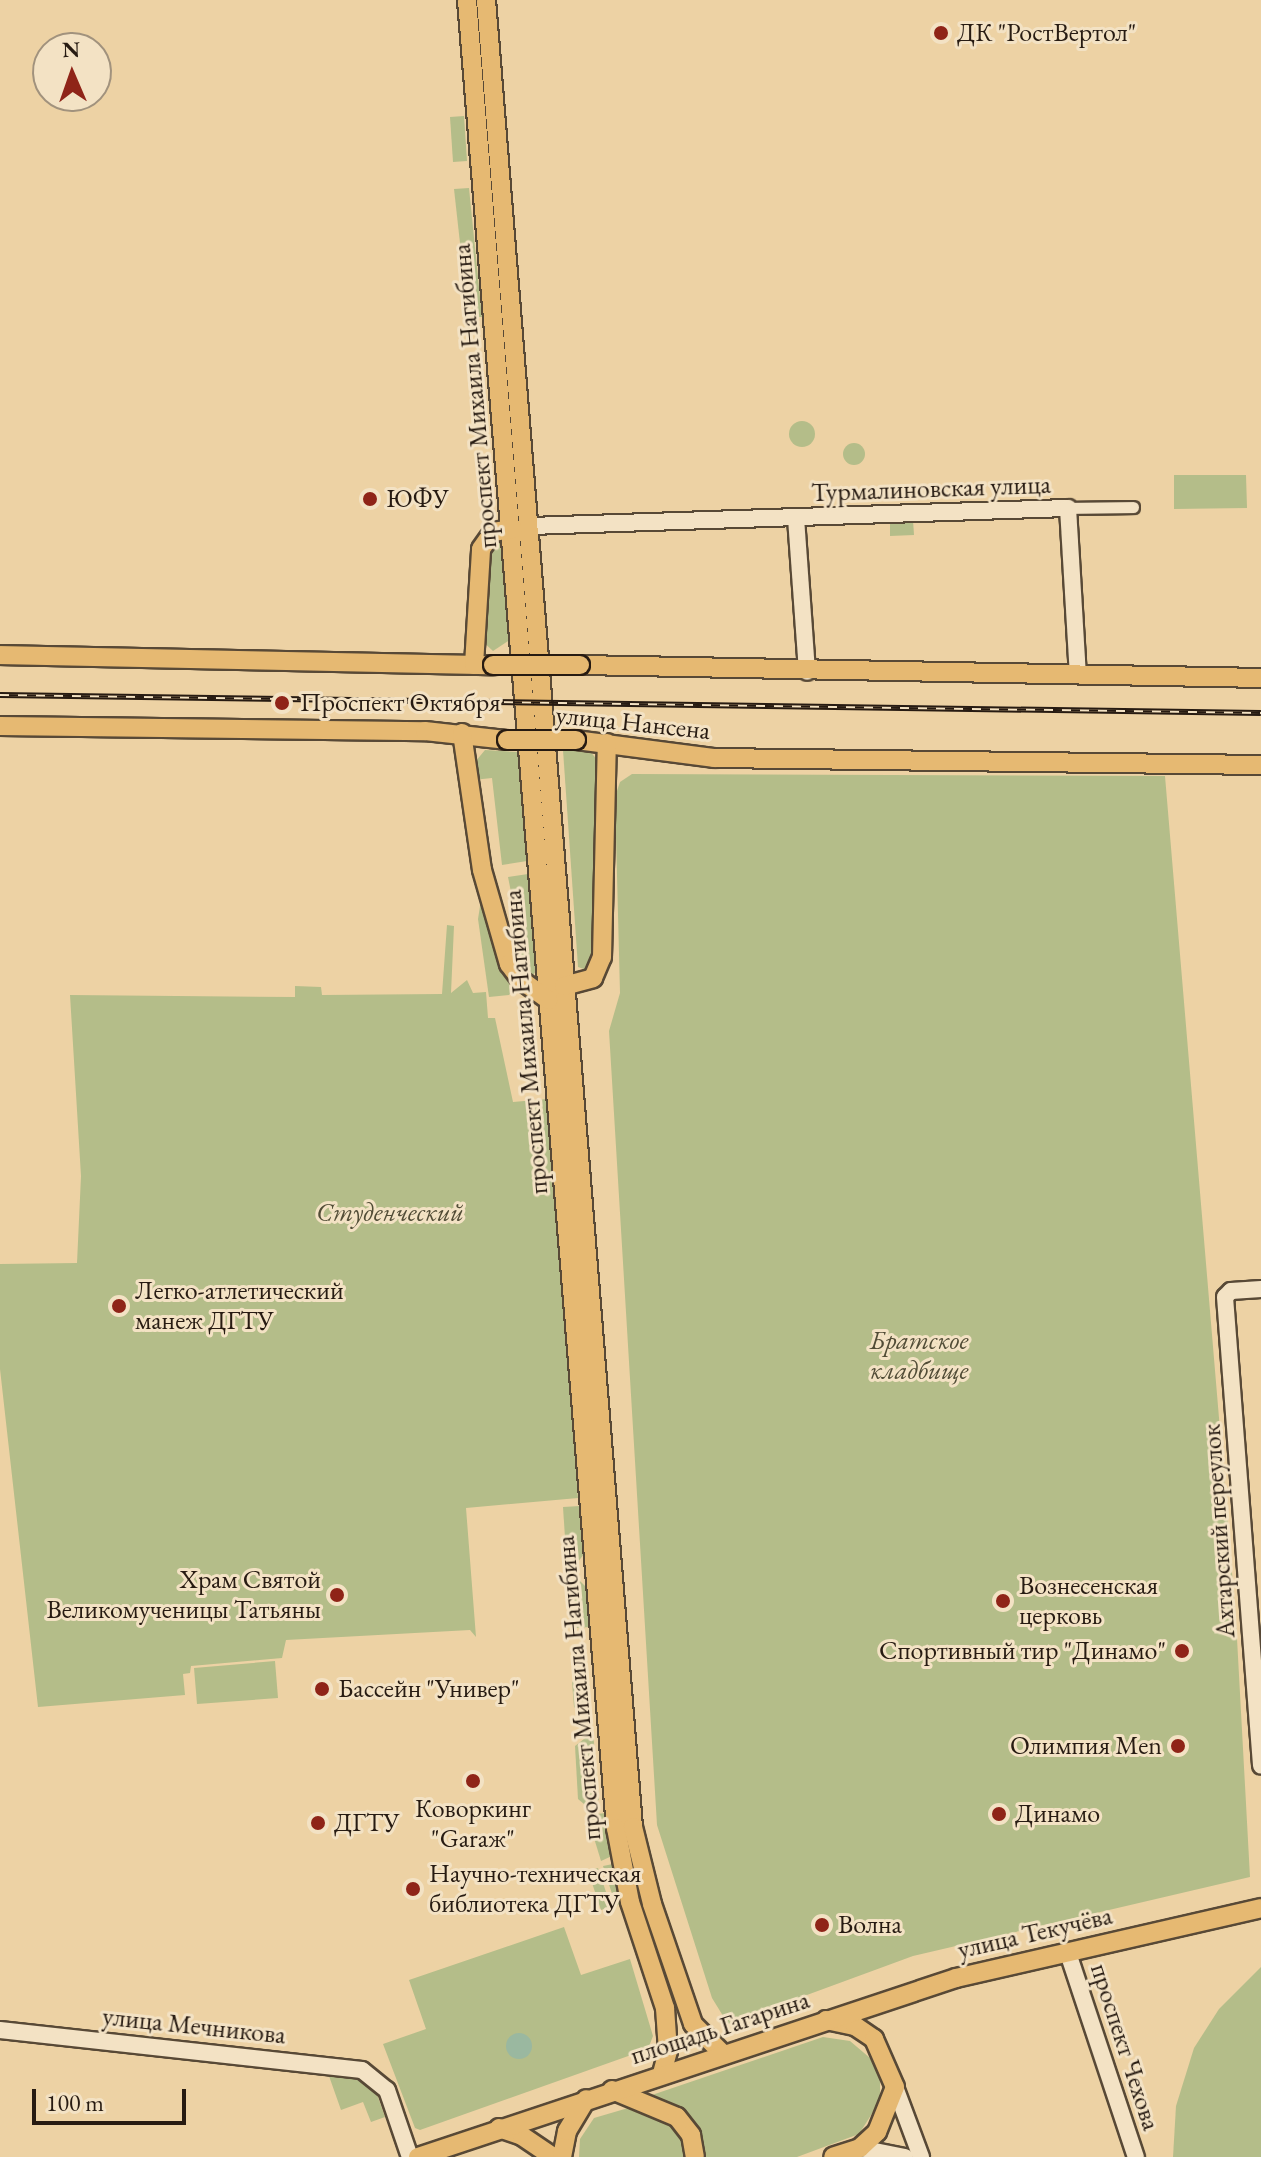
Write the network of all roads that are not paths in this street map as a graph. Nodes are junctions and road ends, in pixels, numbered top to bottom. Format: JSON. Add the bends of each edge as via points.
{"nodes":[{"id":1,"x":467,"y":0,"type":"edge"},
{"id":2,"x":486,"y":0,"type":"edge"},
{"id":3,"x":1133,"y":507,"type":"dead end"},
{"id":4,"x":1068,"y":508,"type":"junction"},
{"id":5,"x":796,"y":518,"type":"junction"},
{"id":6,"x":522,"y":528,"type":"junction"},
{"id":7,"x":0,"y":655,"type":"edge"},
{"id":8,"x":474,"y":665,"type":"junction"},
{"id":9,"x":807,"y":672,"type":"junction"},
{"id":10,"x":1078,"y":675,"type":"junction"},
{"id":11,"x":1261,"y":678,"type":"edge"},
{"id":12,"x":0,"y":726,"type":"edge"},
{"id":13,"x":425,"y":731,"type":"junction"},
{"id":14,"x":462,"y":733,"type":"junction"},
{"id":15,"x":499,"y":740,"type":"junction"},
{"id":16,"x":607,"y":743,"type":"junction"},
{"id":17,"x":1261,"y":765,"type":"edge"},
{"id":18,"x":465,"y":767,"type":"junction"},
{"id":19,"x":547,"y":975,"type":"junction"},
{"id":20,"x":529,"y":985,"type":"junction"},
{"id":21,"x":564,"y":986,"type":"junction"},
{"id":22,"x":549,"y":1000,"type":"junction"},
{"id":23,"x":1261,"y":1289,"type":"edge"},
{"id":24,"x":1261,"y":1766,"type":"edge"},
{"id":25,"x":1261,"y":1908,"type":"edge"},
{"id":26,"x":1068,"y":1953,"type":"junction"},
{"id":27,"x":823,"y":2019,"type":"junction"},
{"id":28,"x":0,"y":2030,"type":"edge"},
{"id":29,"x":722,"y":2053,"type":"junction"},
{"id":30,"x":662,"y":2073,"type":"junction"},
{"id":31,"x":895,"y":2087,"type":"junction"},
{"id":32,"x":612,"y":2090,"type":"junction"},
{"id":33,"x":586,"y":2099,"type":"junction"},
{"id":34,"x":499,"y":2128,"type":"junction"},
{"id":35,"x":860,"y":2148,"type":"junction"},
{"id":36,"x":410,"y":2157,"type":"edge"},
{"id":37,"x":418,"y":2157,"type":"edge"},
{"id":38,"x":553,"y":2157,"type":"edge"},
{"id":39,"x":562,"y":2157,"type":"edge"},
{"id":40,"x":695,"y":2157,"type":"edge"},
{"id":41,"x":833,"y":2157,"type":"edge"},
{"id":42,"x":905,"y":2157,"type":"edge"},
{"id":43,"x":921,"y":2157,"type":"edge"},
{"id":44,"x":1136,"y":2157,"type":"edge"}],
"edges":[{"from":1,"to":6,"type":"main road","name":"проспект Михаила Нагибина"},
{"from":2,"to":6,"type":"main road","name":"проспект Михаила Нагибина"},
{"from":3,"to":4,"type":"street","name":"Турмалиновская улица"},
{"from":4,"to":5,"type":"street","name":"Турмалиновская улица"},
{"from":4,"to":10,"type":"street","name":"Турмалиновская улица"},
{"from":5,"to":6,"type":"street","name":"Турмалиновская улица"},
{"from":5,"to":9,"type":"street","name":"Турмалиновская улица"},
{"from":6,"to":8,"type":"main road","via":[[493,532],[481,549]]},
{"from":6,"to":19,"type":"main road","name":"проспект Михаила Нагибина"},
{"from":6,"to":21,"type":"main road","name":"проспект Михаила Нагибина"},
{"from":7,"to":8,"type":"main road","name":"улица Нансена"},
{"from":8,"to":9,"type":"main road","name":"улица Нансена","bridge":true},
{"from":9,"to":10,"type":"main road","name":"улица Нансена"},
{"from":10,"to":11,"type":"main road","name":"улица Нансена"},
{"from":12,"to":13,"type":"main road","name":"улица Нансена"},
{"from":13,"to":14,"type":"main road","name":"улица Нансена"},
{"from":13,"to":18,"type":"main road","via":[[449,744]]},
{"from":14,"to":15,"type":"main road","name":"улица Нансена"},
{"from":14,"to":18,"type":"main road"},
{"from":15,"to":16,"type":"main road","name":"улица Нансена","bridge":true},
{"from":15,"to":18,"type":"main road","via":[[474,751]]},
{"from":16,"to":17,"type":"main road","name":"улица Нансена","via":[[714,758]]},
{"from":16,"to":21,"type":"main road","via":[[602,957],[593,978]]},
{"from":18,"to":20,"type":"main road","via":[[482,870],[508,959]]},
{"from":19,"to":20,"type":"main road"},
{"from":19,"to":22,"type":"main road","name":"проспект Михаила Нагибина"},
{"from":20,"to":22,"type":"main road"},
{"from":21,"to":29,"type":"main road","name":"проспект Михаила Нагибина","via":[[636,1844],[693,2024]]},
{"from":22,"to":30,"type":"main road","name":"проспект Михаила Нагибина","via":[[616,1828],[630,1902],[665,2008],[668,2051]]},
{"from":23,"to":24,"type":"street","name":"Ахтарский переулок","via":[[1226,1293]]},
{"from":25,"to":26,"type":"main road","name":"улица Текучёва"},
{"from":26,"to":27,"type":"main road","name":"улица Текучёва","via":[[956,1978]]},
{"from":26,"to":44,"type":"street","name":"проспект Чехова"},
{"from":27,"to":29,"type":"main road","name":"площадь Гагарина"},
{"from":27,"to":31,"type":"main road","name":"площадь Гагарина","via":[[855,2026],[874,2039]]},
{"from":28,"to":36,"type":"street","name":"улица Мечникова","via":[[362,2070],[380,2082]]},
{"from":29,"to":30,"type":"main road","name":"площадь Гагарина"},
{"from":30,"to":32,"type":"main road","name":"площадь Гагарина"},
{"from":31,"to":35,"type":"main road","via":[[887,2118]]},
{"from":31,"to":43,"type":"street"},
{"from":32,"to":33,"type":"main road","name":"площадь Гагарина"},
{"from":32,"to":40,"type":"main road","via":[[657,2104],[677,2117],[691,2135]]},
{"from":33,"to":34,"type":"main road","name":"площадь Гагарина"},
{"from":33,"to":39,"type":"main road","via":[[567,2131]]},
{"from":34,"to":37,"type":"main road"},
{"from":34,"to":38,"type":"main road","via":[[533,2141]]},
{"from":35,"to":41,"type":"main road"},
{"from":35,"to":42,"type":"street"}]}
